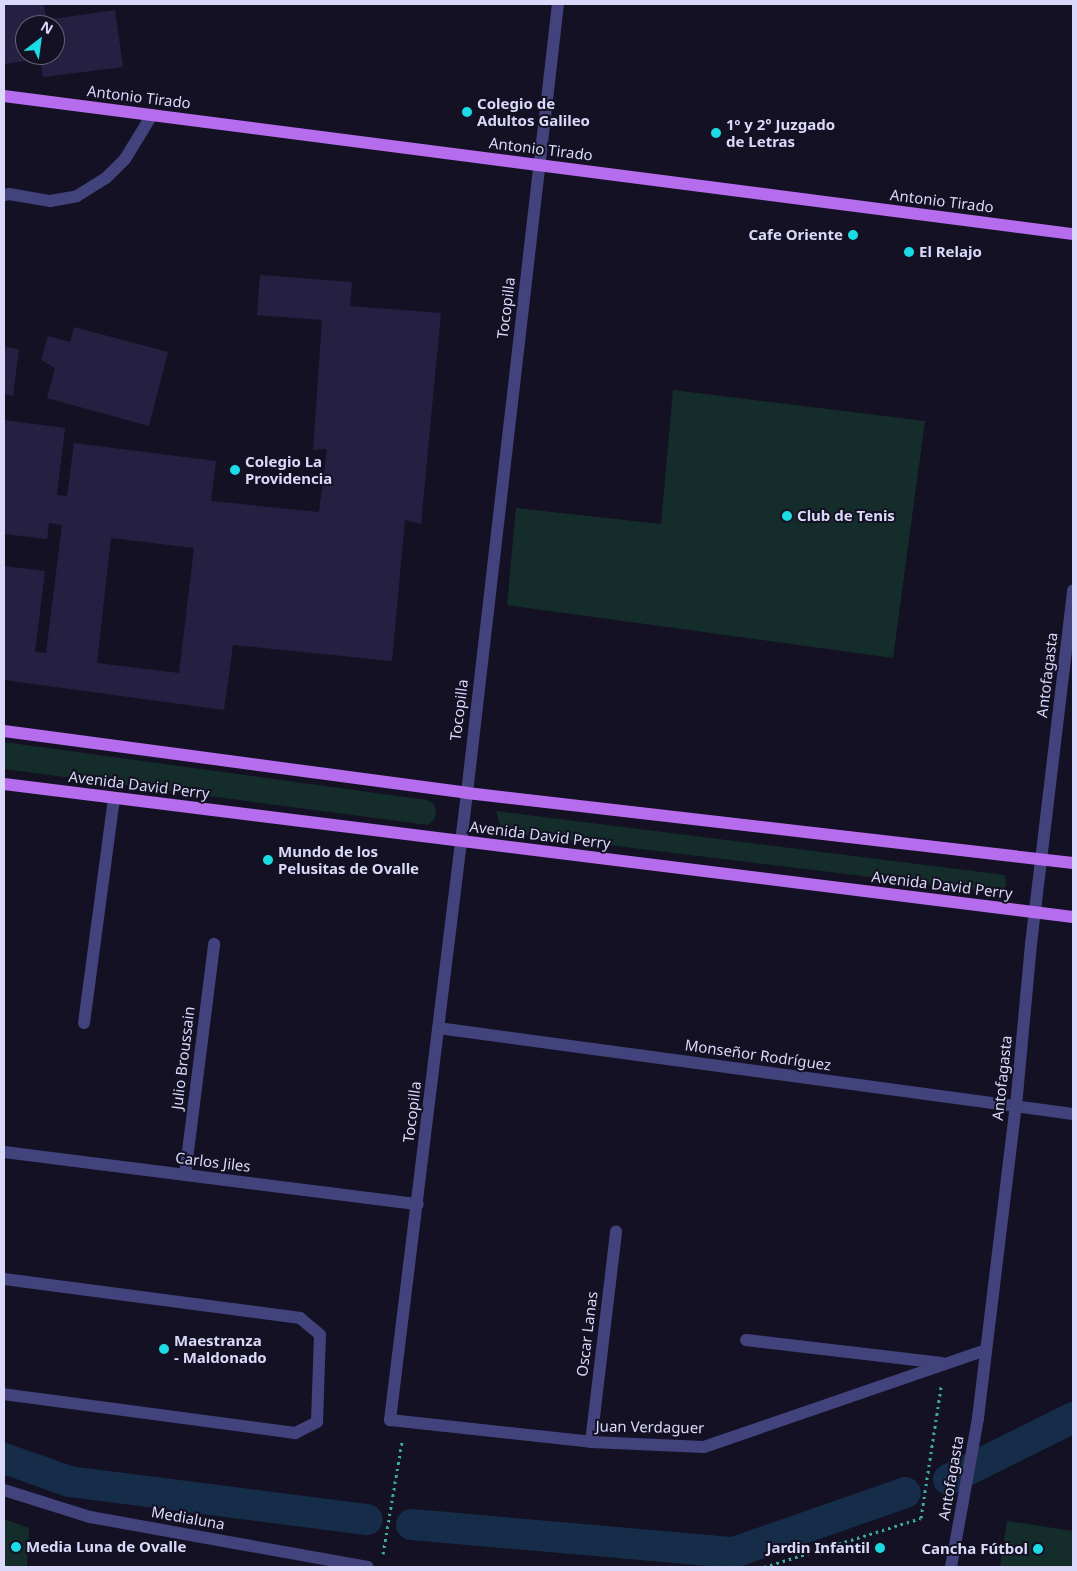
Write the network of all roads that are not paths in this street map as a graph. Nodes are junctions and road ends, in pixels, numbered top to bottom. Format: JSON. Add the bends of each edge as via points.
{"nodes":[{"id":1,"x":558,"y":4,"type":"edge"},
{"id":2,"x":4,"y":96,"type":"edge"},
{"id":3,"x":152,"y":115,"type":"junction"},
{"id":4,"x":539,"y":166,"type":"junction"},
{"id":5,"x":4,"y":195,"type":"edge"},
{"id":6,"x":1073,"y":234,"type":"edge"},
{"id":7,"x":1073,"y":590,"type":"edge"},
{"id":8,"x":4,"y":731,"type":"edge"},
{"id":9,"x":4,"y":784,"type":"edge"},
{"id":10,"x":467,"y":793,"type":"junction"},
{"id":11,"x":114,"y":798,"type":"junction"},
{"id":12,"x":461,"y":841,"type":"junction"},
{"id":13,"x":1042,"y":860,"type":"junction"},
{"id":14,"x":1073,"y":863,"type":"edge"},
{"id":15,"x":1034,"y":913,"type":"junction"},
{"id":16,"x":1073,"y":917,"type":"edge"},
{"id":17,"x":214,"y":944,"type":"dead end"},
{"id":18,"x":84,"y":1024,"type":"dead end"},
{"id":19,"x":438,"y":1028,"type":"junction"},
{"id":20,"x":1016,"y":1106,"type":"junction"},
{"id":21,"x":1073,"y":1114,"type":"edge"},
{"id":22,"x":4,"y":1152,"type":"edge"},
{"id":23,"x":185,"y":1175,"type":"junction"},
{"id":24,"x":418,"y":1204,"type":"junction"},
{"id":25,"x":616,"y":1230,"type":"dead end"},
{"id":26,"x":4,"y":1279,"type":"edge"},
{"id":27,"x":746,"y":1340,"type":"dead end"},
{"id":28,"x":985,"y":1350,"type":"junction"},
{"id":29,"x":945,"y":1364,"type":"junction"},
{"id":30,"x":4,"y":1394,"type":"edge"},
{"id":31,"x":390,"y":1420,"type":"joint"},
{"id":32,"x":591,"y":1442,"type":"junction"},
{"id":33,"x":4,"y":1490,"type":"edge"},
{"id":34,"x":368,"y":1567,"type":"edge"},
{"id":35,"x":951,"y":1567,"type":"edge"}],
"edges":[{"from":1,"to":4,"type":"street","name":"Tocopilla"},
{"from":2,"to":3,"type":"main road","name":"Antonio Tirado"},
{"from":3,"to":4,"type":"main road","name":"Antonio Tirado"},
{"from":3,"to":5,"type":"street","via":[[125,159],[106,178],[77,196],[50,201]]},
{"from":4,"to":6,"type":"main road","name":"Antonio Tirado"},
{"from":4,"to":10,"type":"street","name":"Tocopilla"},
{"from":7,"to":13,"type":"street","name":"Antofagasta"},
{"from":8,"to":10,"type":"main road"},
{"from":9,"to":11,"type":"main road","name":"Avenida David Perry"},
{"from":10,"to":12,"type":"street","name":"Tocopilla"},
{"from":10,"to":13,"type":"main road"},
{"from":11,"to":12,"type":"main road","name":"Avenida David Perry"},
{"from":11,"to":18,"type":"street"},
{"from":12,"to":15,"type":"main road","name":"Avenida David Perry"},
{"from":12,"to":19,"type":"street","name":"Tocopilla"},
{"from":13,"to":14,"type":"main road"},
{"from":13,"to":15,"type":"street","name":"Antofagasta"},
{"from":15,"to":16,"type":"main road","name":"Avenida David Perry"},
{"from":15,"to":20,"type":"street","name":"Antofagasta"},
{"from":17,"to":23,"type":"street","name":"Julio Broussain"},
{"from":19,"to":20,"type":"street","name":"Monseñor Rodríguez"},
{"from":19,"to":24,"type":"street","name":"Tocopilla"},
{"from":20,"to":21,"type":"street","name":"Monseñor Rodríguez"},
{"from":20,"to":28,"type":"street","name":"Antofagasta"},
{"from":22,"to":23,"type":"street","name":"Carlos Jiles"},
{"from":23,"to":24,"type":"street","name":"Carlos Jiles"},
{"from":24,"to":31,"type":"street","name":"Tocopilla"},
{"from":25,"to":32,"type":"street","name":"Oscar Lanas"},
{"from":26,"to":30,"type":"street","via":[[300,1318],[320,1336],[317,1422],[295,1433]]},
{"from":27,"to":29,"type":"street"},
{"from":28,"to":29,"type":"street","name":"Juan Verdaguer"},
{"from":28,"to":35,"type":"street","name":"Antofagasta","via":[[978,1418]]},
{"from":29,"to":32,"type":"street","name":"Juan Verdaguer","via":[[704,1447]]},
{"from":31,"to":32,"type":"street","name":"Juan Verdaguer"},
{"from":33,"to":34,"type":"street","name":"Medialuna","via":[[90,1517]]}]}
